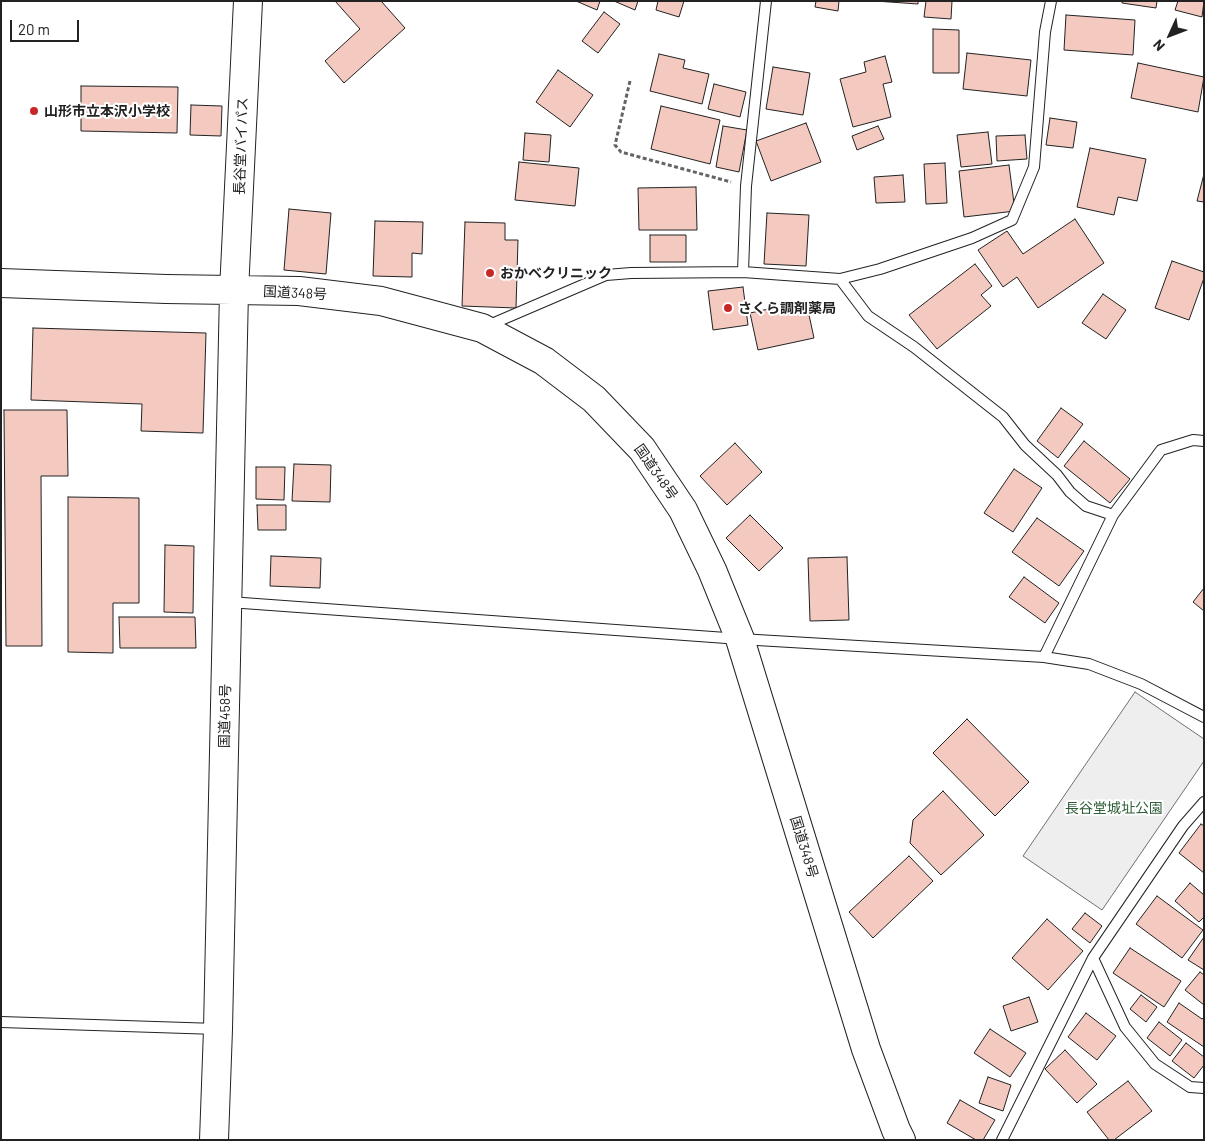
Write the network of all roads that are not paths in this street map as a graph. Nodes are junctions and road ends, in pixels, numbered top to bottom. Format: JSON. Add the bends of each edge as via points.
{"nodes":[{"id":1,"x":248,"y":1,"type":"edge"},
{"id":2,"x":766,"y":1,"type":"edge"},
{"id":3,"x":1051,"y":1,"type":"edge"},
{"id":4,"x":743,"y":272,"type":"junction"},
{"id":5,"x":840,"y":279,"type":"junction"},
{"id":6,"x":1,"y":283,"type":"edge"},
{"id":7,"x":234,"y":291,"type":"junction"},
{"id":8,"x":482,"y":328,"type":"junction"},
{"id":9,"x":1204,"y":441,"type":"edge"},
{"id":10,"x":1112,"y":515,"type":"junction"},
{"id":11,"x":228,"y":602,"type":"junction"},
{"id":12,"x":740,"y":639,"type":"junction"},
{"id":13,"x":1044,"y":657,"type":"junction"},
{"id":14,"x":1204,"y":717,"type":"edge"},
{"id":15,"x":1204,"y":802,"type":"edge"},
{"id":16,"x":1093,"y":958,"type":"junction"},
{"id":17,"x":1,"y":1022,"type":"edge"},
{"id":18,"x":218,"y":1029,"type":"junction"},
{"id":19,"x":1204,"y":1088,"type":"edge"},
{"id":20,"x":214,"y":1140,"type":"edge"},
{"id":21,"x":901,"y":1140,"type":"edge"},
{"id":22,"x":1002,"y":1140,"type":"edge"}],
"edges":[{"from":1,"to":7,"type":"highway","name":"長谷堂バイパス"},
{"from":2,"to":4,"type":"lane","via":[[746,186]]},
{"from":3,"to":5,"type":"lane","via":[[1045,32],[1034,167],[1012,220],[962,241]]},
{"from":4,"to":5,"type":"lane"},
{"from":4,"to":8,"type":"lane","via":[[606,275]]},
{"from":5,"to":10,"type":"lane","via":[[868,316],[914,347],[1003,417],[1025,445],[1086,506]]},
{"from":6,"to":7,"type":"highway","name":"国道348号"},
{"from":7,"to":8,"type":"highway","name":"国道348号","via":[[299,291],[381,301]]},
{"from":7,"to":11,"type":"highway","name":"国道458号"},
{"from":8,"to":12,"type":"highway","name":"国道348号","via":[[544,361],[587,394],[642,449],[683,510]]},
{"from":9,"to":10,"type":"lane","via":[[1193,440],[1161,450]]},
{"from":10,"to":13,"type":"lane"},
{"from":11,"to":12,"type":"lane"},
{"from":11,"to":18,"type":"highway","name":"国道458号"},
{"from":12,"to":13,"type":"lane"},
{"from":12,"to":21,"type":"highway","name":"国道348号","via":[[866,1049]]},
{"from":13,"to":14,"type":"lane","via":[[1088,664],[1141,684]]},
{"from":15,"to":16,"type":"lane","via":[[1183,826]]},
{"from":16,"to":19,"type":"lane","via":[[1125,1026],[1155,1064],[1190,1087]]},
{"from":16,"to":22,"type":"lane"},
{"from":17,"to":18,"type":"lane"},
{"from":18,"to":20,"type":"highway","name":"国道458号"}]}
